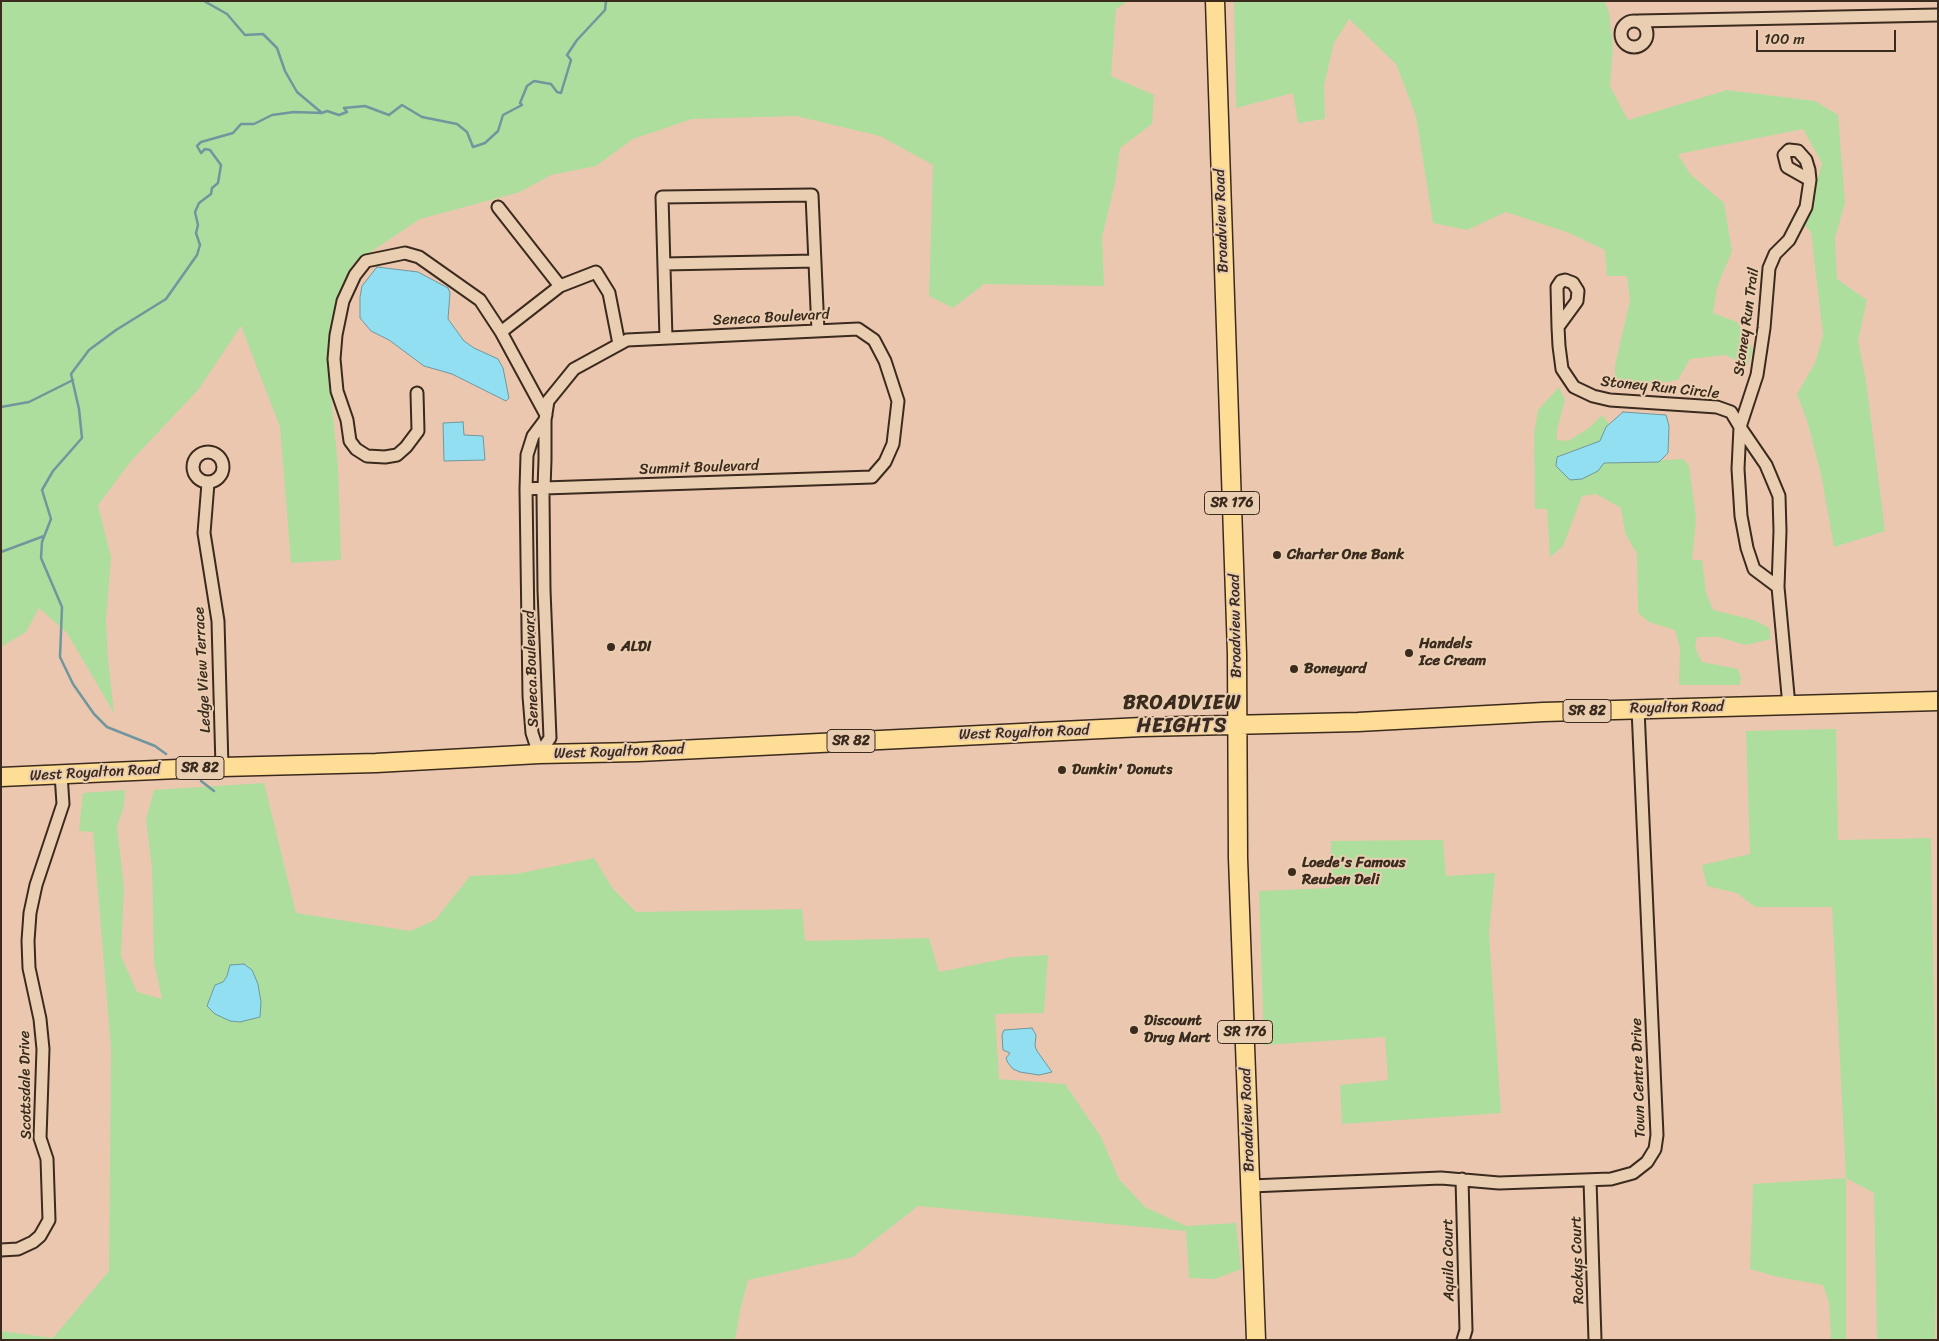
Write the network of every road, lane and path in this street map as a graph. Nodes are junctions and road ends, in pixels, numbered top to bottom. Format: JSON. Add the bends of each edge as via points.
{"nodes":[{"id":1,"x":1215,"y":1,"type":"edge"},
{"id":2,"x":1938,"y":15,"type":"edge"},
{"id":3,"x":1638,"y":21,"type":"dead end"},
{"id":4,"x":1810,"y":180,"type":"dead end"},
{"id":5,"x":498,"y":207,"type":"dead end"},
{"id":6,"x":815,"y":261,"type":"junction"},
{"id":7,"x":664,"y":264,"type":"junction"},
{"id":8,"x":560,"y":286,"type":"junction"},
{"id":9,"x":1558,"y":327,"type":"dead end"},
{"id":10,"x":818,"y":331,"type":"junction"},
{"id":11,"x":501,"y":332,"type":"junction"},
{"id":12,"x":666,"y":338,"type":"junction"},
{"id":13,"x":619,"y":344,"type":"junction"},
{"id":14,"x":418,"y":393,"type":"dead end"},
{"id":15,"x":546,"y":418,"type":"junction"},
{"id":16,"x":1740,"y":427,"type":"junction"},
{"id":17,"x":872,"y":478,"type":"joint"},
{"id":18,"x":208,"y":482,"type":"dead end"},
{"id":19,"x":544,"y":488,"type":"junction"},
{"id":20,"x":526,"y":489,"type":"junction"},
{"id":21,"x":1778,"y":587,"type":"junction"},
{"id":22,"x":1938,"y":701,"type":"edge"},
{"id":23,"x":1790,"y":706,"type":"junction"},
{"id":24,"x":1638,"y":709,"type":"junction"},
{"id":25,"x":1237,"y":725,"type":"junction"},
{"id":26,"x":539,"y":754,"type":"junction"},
{"id":27,"x":222,"y":767,"type":"junction"},
{"id":28,"x":61,"y":774,"type":"junction"},
{"id":29,"x":1,"y":777,"type":"edge"},
{"id":30,"x":1462,"y":1179,"type":"junction"},
{"id":31,"x":1590,"y":1180,"type":"junction"},
{"id":32,"x":1251,"y":1186,"type":"junction"},
{"id":33,"x":1,"y":1250,"type":"edge"},
{"id":34,"x":1256,"y":1340,"type":"edge"},
{"id":35,"x":1462,"y":1340,"type":"edge"},
{"id":36,"x":1595,"y":1340,"type":"edge"}],
"edges":[{"from":1,"to":25,"type":"main road","name":"Broadview Road","number":"SR 176","via":[[1237,637]]},
{"from":2,"to":3,"type":"street"},
{"from":4,"to":16,"type":"street","name":"Stoney Run Trail","via":[[1806,207],[1789,240],[1775,254],[1768,268],[1757,376]]},
{"from":5,"to":8,"type":"street"},
{"from":6,"to":7,"type":"street"},
{"from":6,"to":7,"type":"street","via":[[812,194],[662,197]]},
{"from":6,"to":10,"type":"street"},
{"from":7,"to":12,"type":"street"},
{"from":8,"to":11,"type":"street"},
{"from":8,"to":13,"type":"street","via":[[596,272],[610,293]]},
{"from":9,"to":16,"type":"street","name":"Stoney Run Circle","via":[[1562,369],[1574,387],[1610,400],[1717,407],[1731,412]]},
{"from":10,"to":12,"type":"street","name":"Seneca Boulevard"},
{"from":10,"to":17,"type":"street","name":"Seneca Boulevard","via":[[858,329],[874,340],[886,361],[898,401],[893,444]]},
{"from":11,"to":14,"type":"street","via":[[480,300],[419,257],[405,253],[366,261],[355,275],[344,301],[336,335],[337,391],[350,441],[366,456],[397,455],[418,431]]},
{"from":11,"to":15,"type":"street"},
{"from":12,"to":13,"type":"street","name":"Seneca Boulevard","via":[[628,340]]},
{"from":13,"to":15,"type":"street","name":"Seneca Boulevard","via":[[574,369],[548,401]]},
{"from":15,"to":19,"type":"street","name":"Seneca Boulevard"},
{"from":15,"to":20,"type":"street","name":"Seneca Boulevard","via":[[533,436],[527,455]]},
{"from":16,"to":21,"type":"street","via":[[1766,464],[1779,496]]},
{"from":16,"to":21,"type":"street","name":"Stoney Run Trail","via":[[1738,469],[1746,548],[1754,568]]},
{"from":17,"to":19,"type":"street","name":"Summit Boulevard"},
{"from":18,"to":27,"type":"street","name":"Ledge View Terrace","via":[[204,533],[219,626]]},
{"from":19,"to":20,"type":"street","name":"Summit Boulevard"},
{"from":19,"to":26,"type":"street","name":"Seneca Boulevard","via":[[550,738]]},
{"from":20,"to":26,"type":"street","name":"Seneca Boulevard","via":[[529,696],[532,733]]},
{"from":21,"to":23,"type":"street"},
{"from":22,"to":23,"type":"main road","name":"Royalton Road","number":"SR 82"},
{"from":23,"to":24,"type":"main road","name":"Royalton Road","number":"SR 82"},
{"from":24,"to":25,"type":"main road","name":"Royalton Road","number":"SR 82"},
{"from":24,"to":31,"type":"street","name":"Town Centre Drive","via":[[1656,1140],[1650,1158],[1636,1172],[1618,1178]]},
{"from":25,"to":26,"type":"main road","name":"West Royalton Road","number":"SR 82"},
{"from":25,"to":32,"type":"main road","name":"Broadview Road","number":"SR 176","via":[[1238,858]]},
{"from":26,"to":27,"type":"main road","name":"West Royalton Road","number":"SR 82"},
{"from":27,"to":28,"type":"main road","name":"West Royalton Road","number":"SR 82"},
{"from":28,"to":29,"type":"main road","name":"West Royalton Road","number":"SR 82"},
{"from":28,"to":33,"type":"street","name":"Scottsdale Drive","via":[[63,804],[36,885],[28,940],[29,968],[43,1049],[40,1138],[46,1159],[49,1220],[33,1242]]},
{"from":30,"to":31,"type":"street","name":"Town Centre Drive","via":[[1499,1183]]},
{"from":30,"to":32,"type":"street","name":"Town Centre Drive"},
{"from":30,"to":35,"type":"street","name":"Aquila Court","via":[[1466,1330]]},
{"from":31,"to":36,"type":"street","name":"Rockys Court"},
{"from":32,"to":34,"type":"main road","name":"Broadview Road","number":"SR 176"}]}
